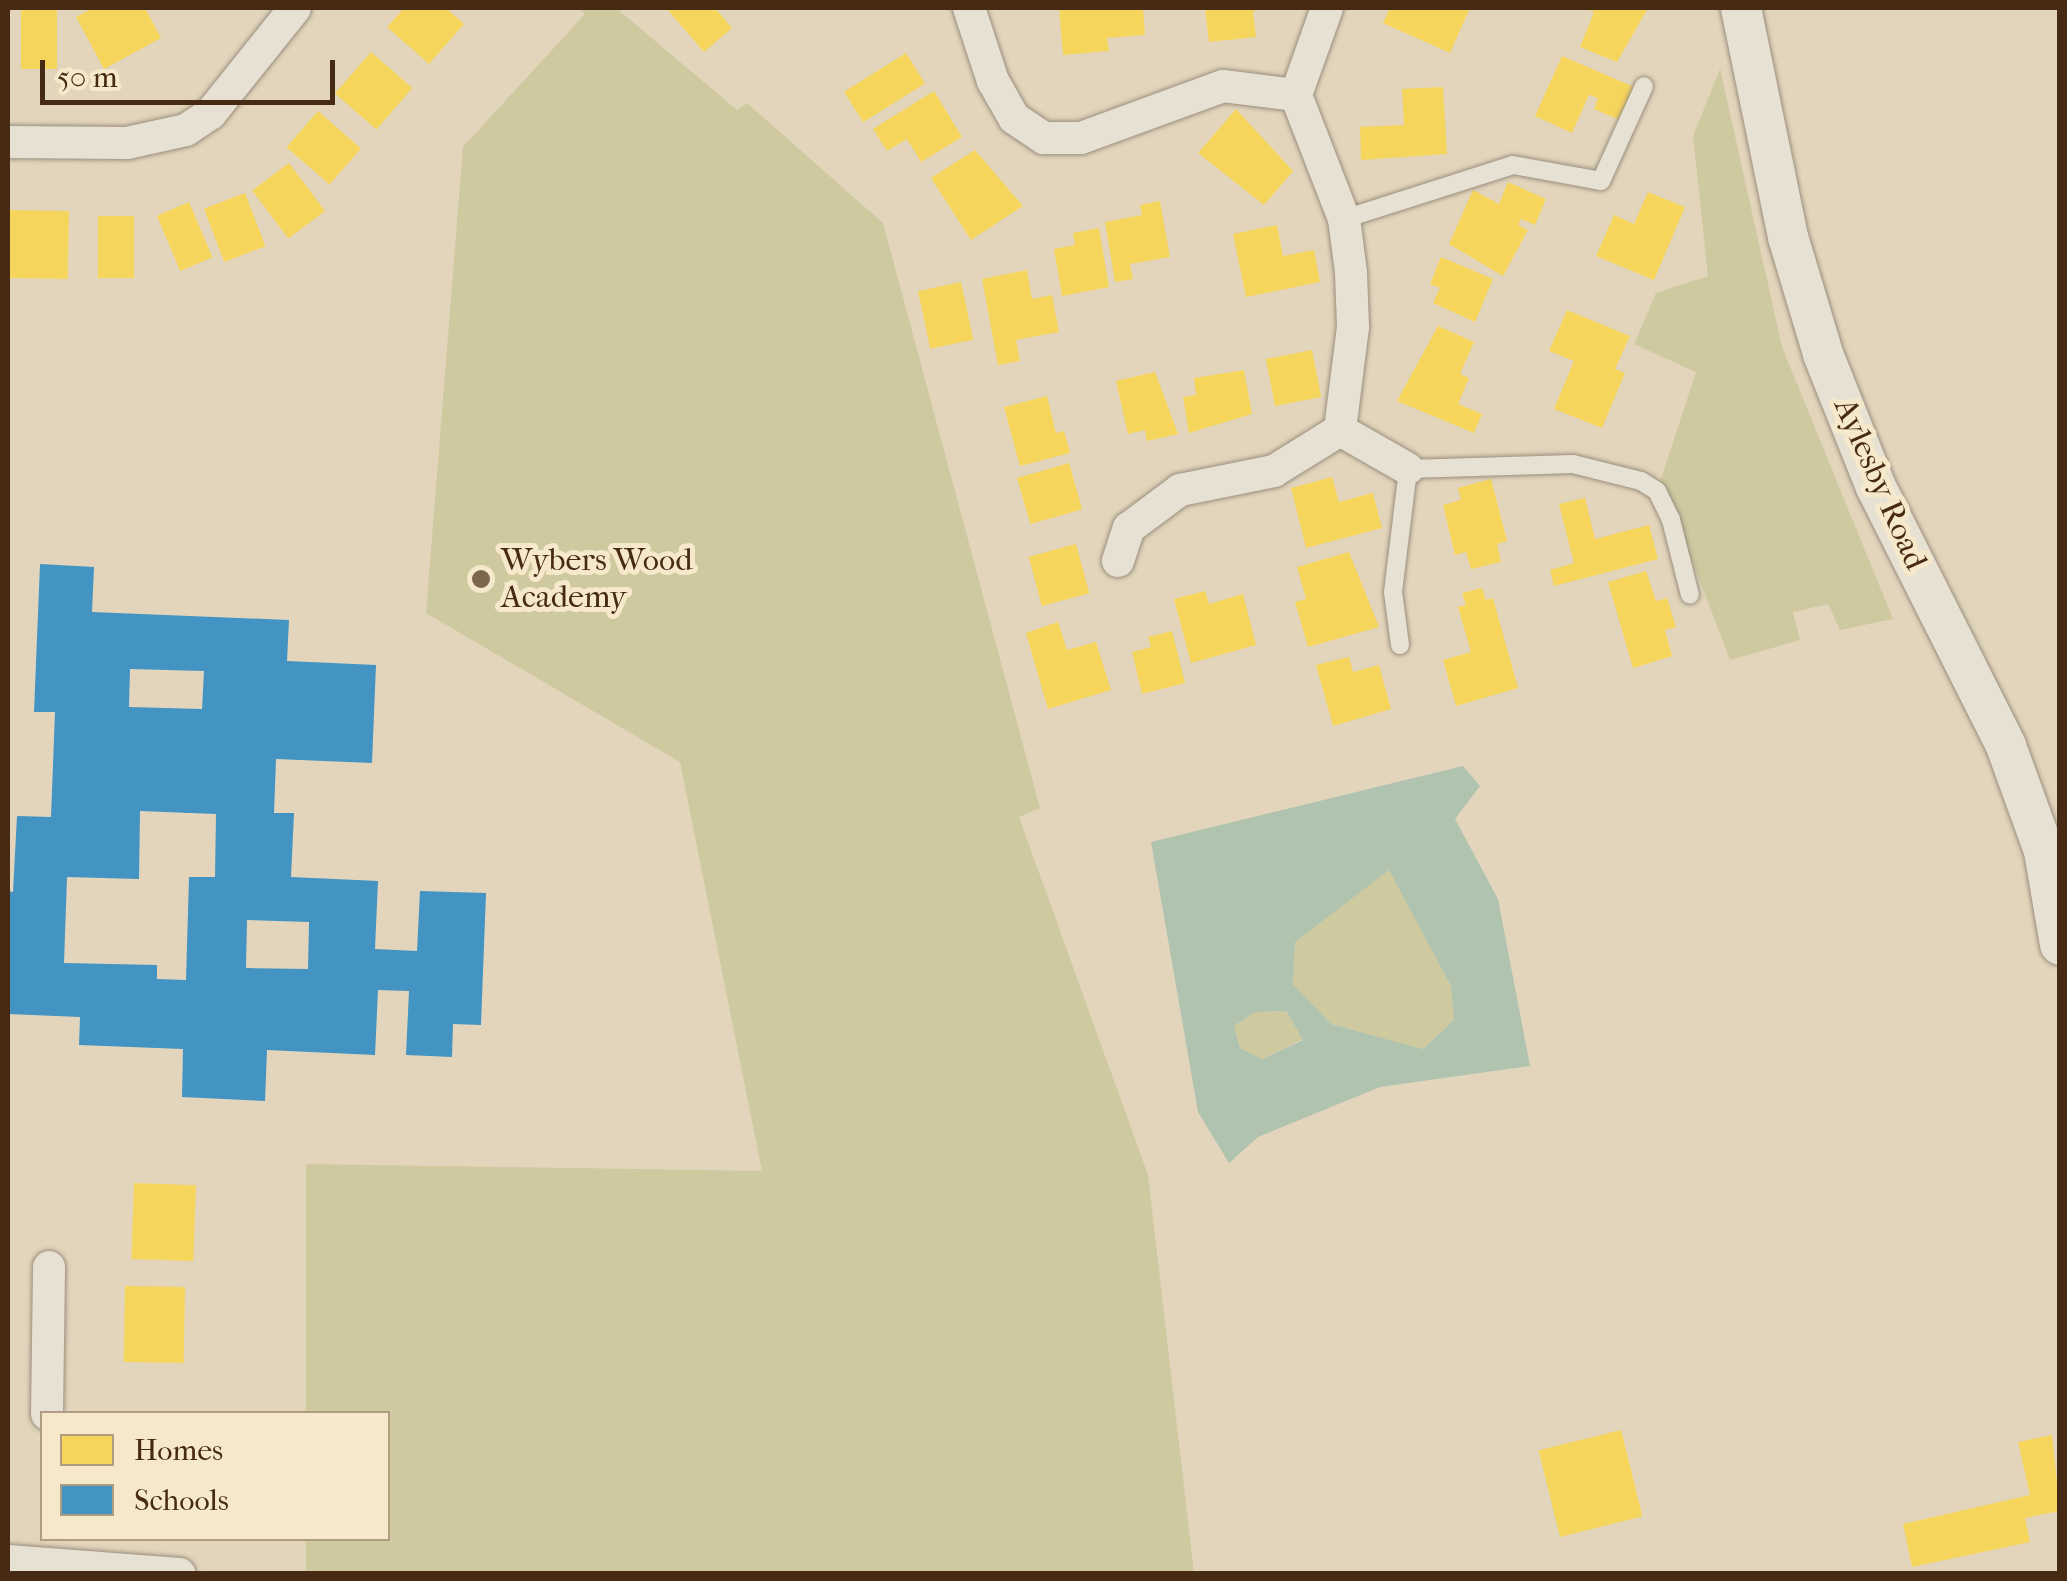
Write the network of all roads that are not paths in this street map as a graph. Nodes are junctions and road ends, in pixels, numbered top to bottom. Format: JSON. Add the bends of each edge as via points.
{"nodes":[{"id":1,"x":295,"y":8,"type":"edge"},
{"id":2,"x":969,"y":8,"type":"edge"},
{"id":3,"x":1327,"y":8,"type":"edge"},
{"id":4,"x":1742,"y":8,"type":"edge"},
{"id":5,"x":1644,"y":86,"type":"dead end"},
{"id":6,"x":1296,"y":96,"type":"junction"},
{"id":7,"x":8,"y":142,"type":"edge"},
{"id":8,"x":1344,"y":219,"type":"junction"},
{"id":9,"x":1340,"y":430,"type":"junction"},
{"id":10,"x":1408,"y":470,"type":"junction"},
{"id":11,"x":1118,"y":561,"type":"dead end"},
{"id":12,"x":1690,"y":596,"type":"dead end"},
{"id":13,"x":1400,"y":645,"type":"dead end"},
{"id":14,"x":2060,"y":945,"type":"edge"},
{"id":15,"x":49,"y":1267,"type":"dead end"},
{"id":16,"x":47,"y":1411,"type":"edge"},
{"id":17,"x":45,"y":1550,"type":"edge"},
{"id":18,"x":8,"y":1561,"type":"edge"},
{"id":19,"x":180,"y":1574,"type":"edge"}],
"edges":[{"from":1,"to":7,"type":"street","via":[[211,113],[186,130],[127,143]]},
{"from":2,"to":6,"type":"street","via":[[993,81],[1014,118],[1044,138],[1081,138],[1223,86]]},
{"from":3,"to":6,"type":"street"},
{"from":4,"to":14,"type":"street","name":"Aylesby Road","via":[[1788,238],[1823,354],[1876,487],[2006,746],[2044,852]]},
{"from":5,"to":8,"type":"lane","via":[[1602,181],[1513,165]]},
{"from":6,"to":8,"type":"street"},
{"from":8,"to":9,"type":"street","via":[[1354,327]]},
{"from":9,"to":10,"type":"street"},
{"from":9,"to":11,"type":"street","via":[[1274,471],[1180,490],[1130,528]]},
{"from":10,"to":12,"type":"lane","via":[[1573,464],[1642,481],[1657,491],[1671,520]]},
{"from":10,"to":13,"type":"lane","via":[[1393,592]]},
{"from":15,"to":16,"type":"street"},
{"from":17,"to":18,"type":"street"},
{"from":17,"to":19,"type":"street"}]}
